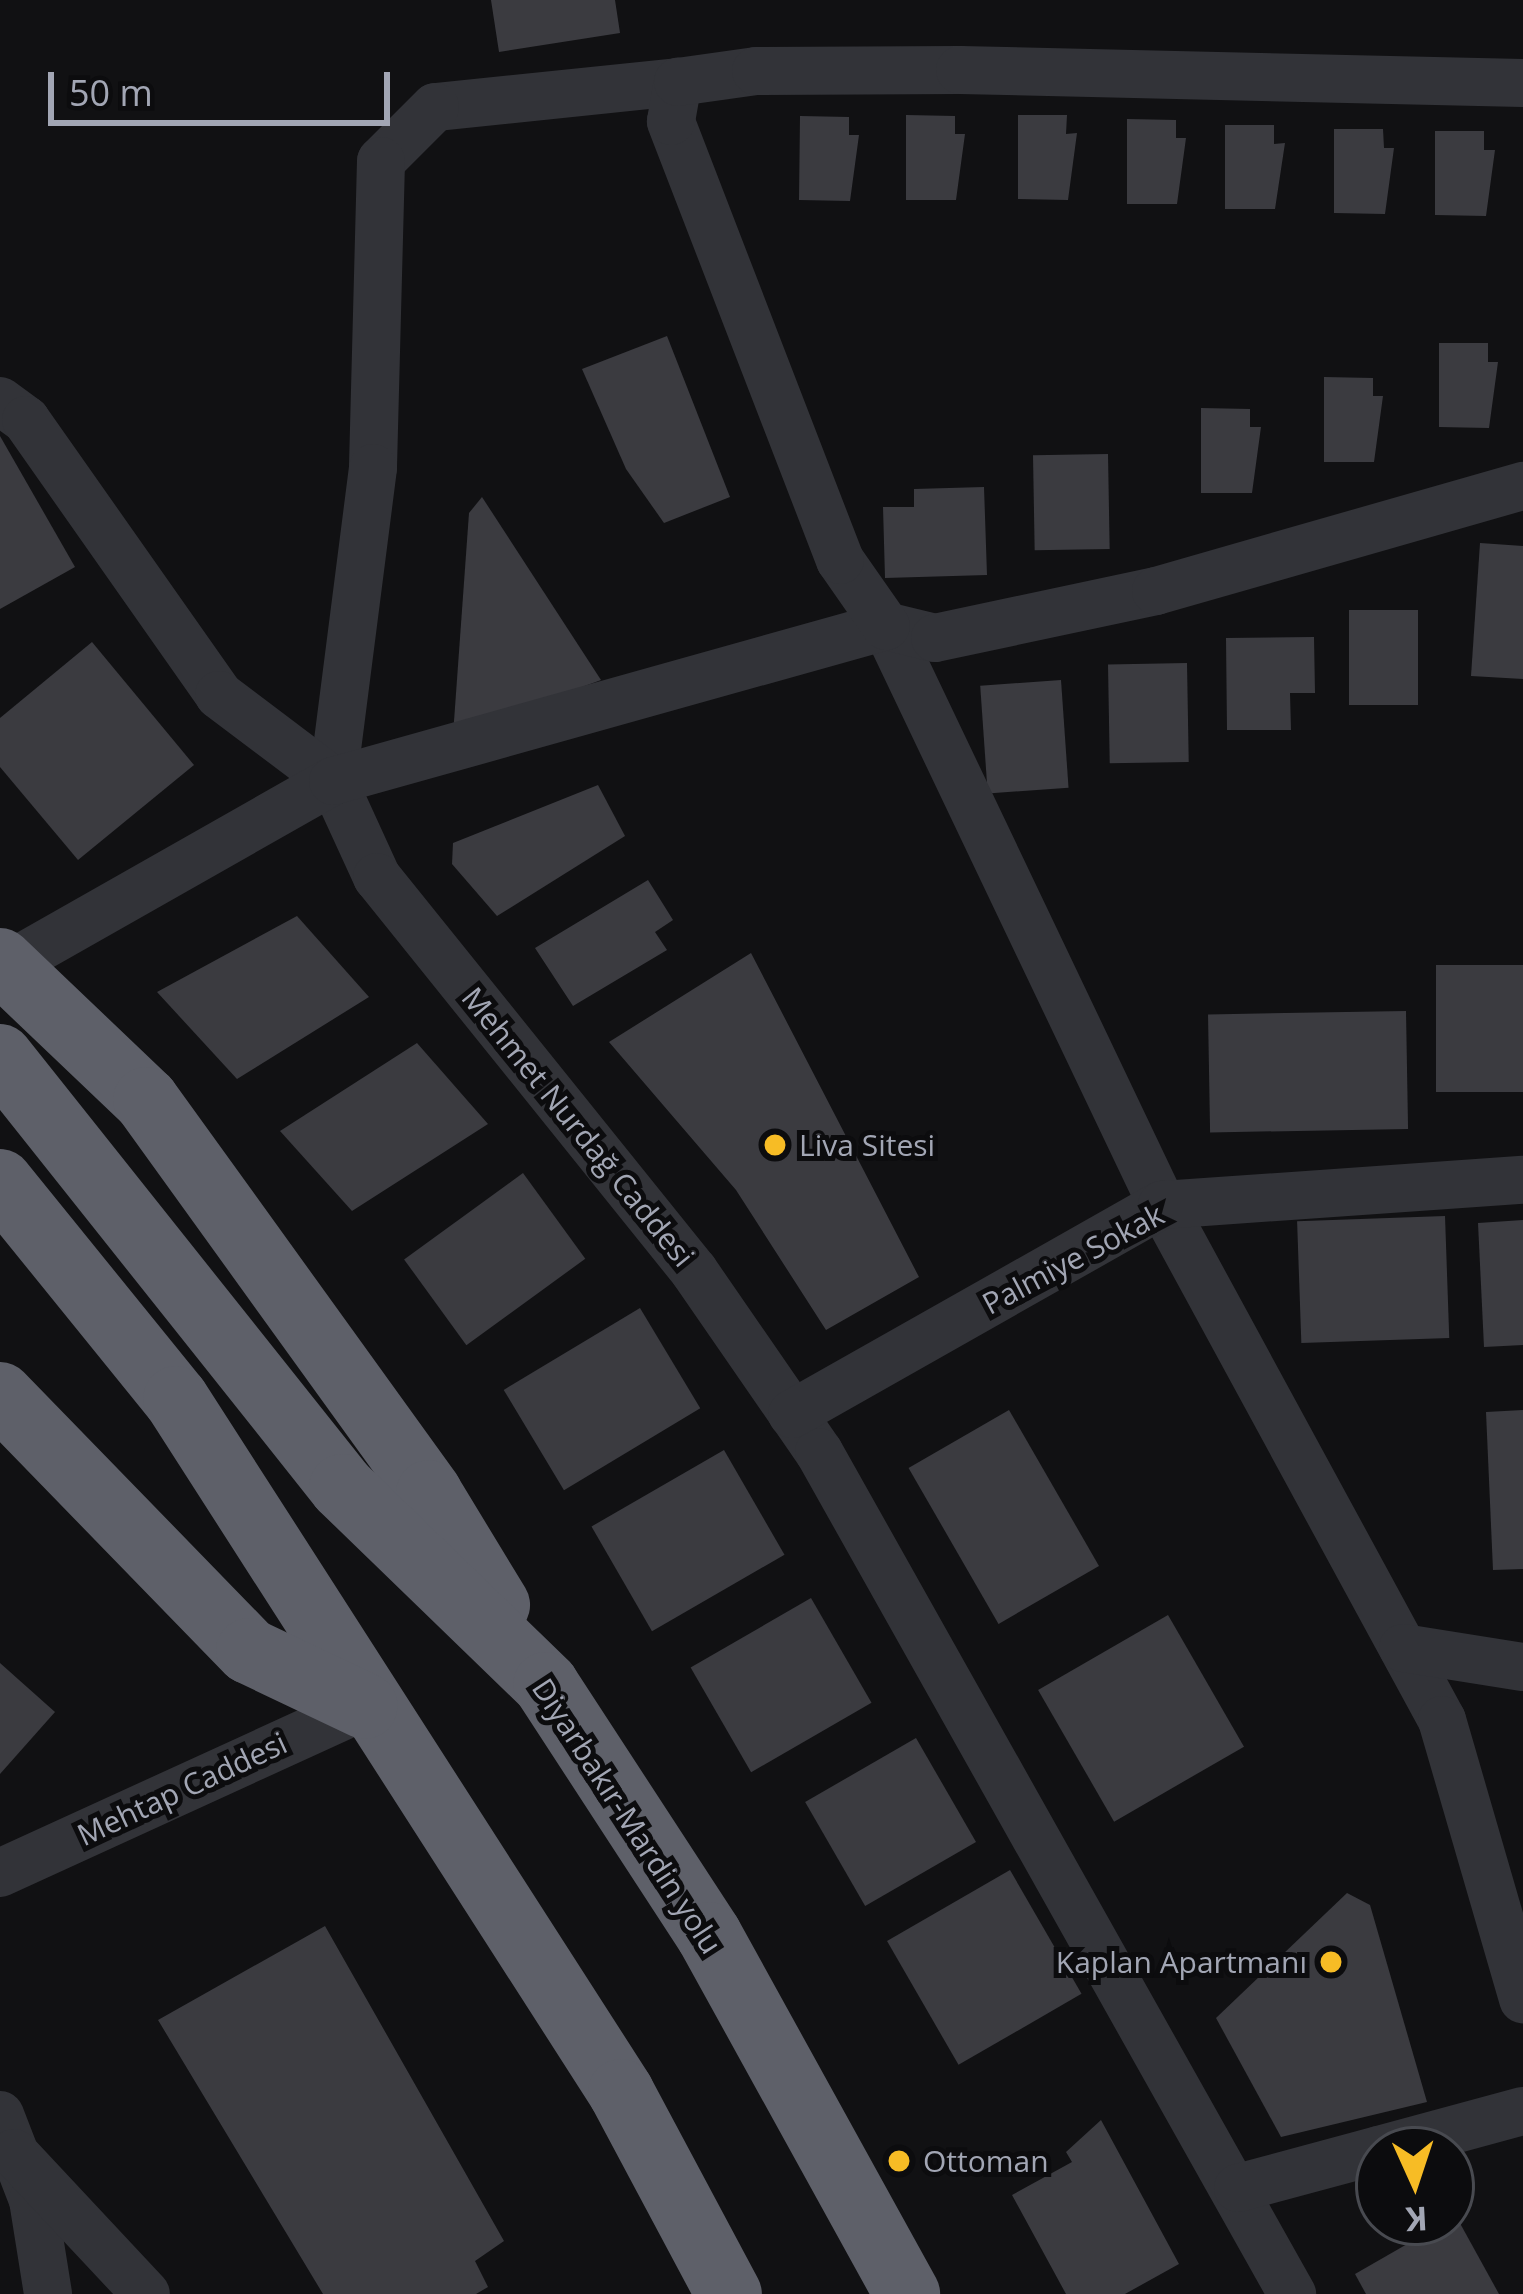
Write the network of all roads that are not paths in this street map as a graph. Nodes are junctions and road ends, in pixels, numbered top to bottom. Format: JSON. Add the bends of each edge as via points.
{"nodes":[{"id":1,"x":678,"y":82,"type":"junction"},
{"id":2,"x":1523,"y":83,"type":"edge"},
{"id":3,"x":0,"y":401,"type":"edge"},
{"id":4,"x":1523,"y":486,"type":"edge"},
{"id":5,"x":886,"y":626,"type":"junction"},
{"id":6,"x":333,"y":781,"type":"junction"},
{"id":7,"x":4,"y":964,"type":"edge"},
{"id":8,"x":0,"y":1057,"type":"edge"},
{"id":9,"x":1523,"y":1180,"type":"edge"},
{"id":10,"x":0,"y":1182,"type":"edge"},
{"id":11,"x":1162,"y":1205,"type":"junction"},
{"id":12,"x":0,"y":1395,"type":"edge"},
{"id":13,"x":792,"y":1414,"type":"junction"},
{"id":14,"x":1403,"y":1648,"type":"junction"},
{"id":15,"x":1523,"y":1667,"type":"edge"},
{"id":16,"x":546,"y":1685,"type":"junction"},
{"id":17,"x":365,"y":1706,"type":"junction"},
{"id":18,"x":0,"y":1873,"type":"edge"},
{"id":19,"x":1523,"y":1999,"type":"edge"},
{"id":20,"x":1523,"y":2111,"type":"edge"},
{"id":21,"x":1468,"y":2126,"type":"edge"},
{"id":22,"x":7,"y":2134,"type":"edge"},
{"id":23,"x":1355,"y":2156,"type":"edge"},
{"id":24,"x":1238,"y":2188,"type":"junction"},
{"id":25,"x":48,"y":2294,"type":"edge"},
{"id":26,"x":146,"y":2294,"type":"edge"},
{"id":27,"x":729,"y":2294,"type":"edge"},
{"id":28,"x":907,"y":2294,"type":"edge"},
{"id":29,"x":1292,"y":2294,"type":"edge"}],
"edges":[{"from":1,"to":2,"type":"street","via":[[756,71],[960,70]]},
{"from":1,"to":5,"type":"street","via":[[671,121],[840,560]]},
{"from":1,"to":6,"type":"street","via":[[436,107],[381,161],[373,468]]},
{"from":3,"to":6,"type":"street","via":[[26,420],[219,694]]},
{"from":4,"to":5,"type":"street","via":[[1156,591],[935,638]]},
{"from":5,"to":6,"type":"street"},
{"from":5,"to":11,"type":"street"},
{"from":6,"to":7,"type":"street"},
{"from":6,"to":13,"type":"street","name":"Mehmet Nurdağ Caddesi","via":[[376,877],[694,1270]]},
{"from":7,"to":16,"type":"highway","via":[[146,1100],[429,1493]]},
{"from":8,"to":16,"type":"highway","name":"Diyarbakır-Mardin yolu","via":[[342,1487]]},
{"from":9,"to":11,"type":"street","name":"Palmiye Sokak"},
{"from":10,"to":17,"type":"highway","via":[[176,1400]]},
{"from":11,"to":13,"type":"street","name":"Palmiye Sokak"},
{"from":11,"to":14,"type":"street"},
{"from":12,"to":17,"type":"highway","via":[[250,1651]]},
{"from":13,"to":24,"type":"street","name":"Mehmet Nurdağ Caddesi"},
{"from":14,"to":15,"type":"street"},
{"from":14,"to":19,"type":"street","via":[[1442,1720]]},
{"from":16,"to":28,"type":"highway","name":"Diyarbakır-Mardin yolu","via":[[709,1935]]},
{"from":17,"to":18,"type":"street","name":"Mehtap Caddesi"},
{"from":17,"to":27,"type":"highway","via":[[621,2092]]},
{"from":20,"to":21,"type":"street"},
{"from":22,"to":25,"type":"street"},
{"from":22,"to":26,"type":"street"},
{"from":23,"to":24,"type":"street"},
{"from":24,"to":29,"type":"street","name":"Mehmet Nurdağ Caddesi"}]}
